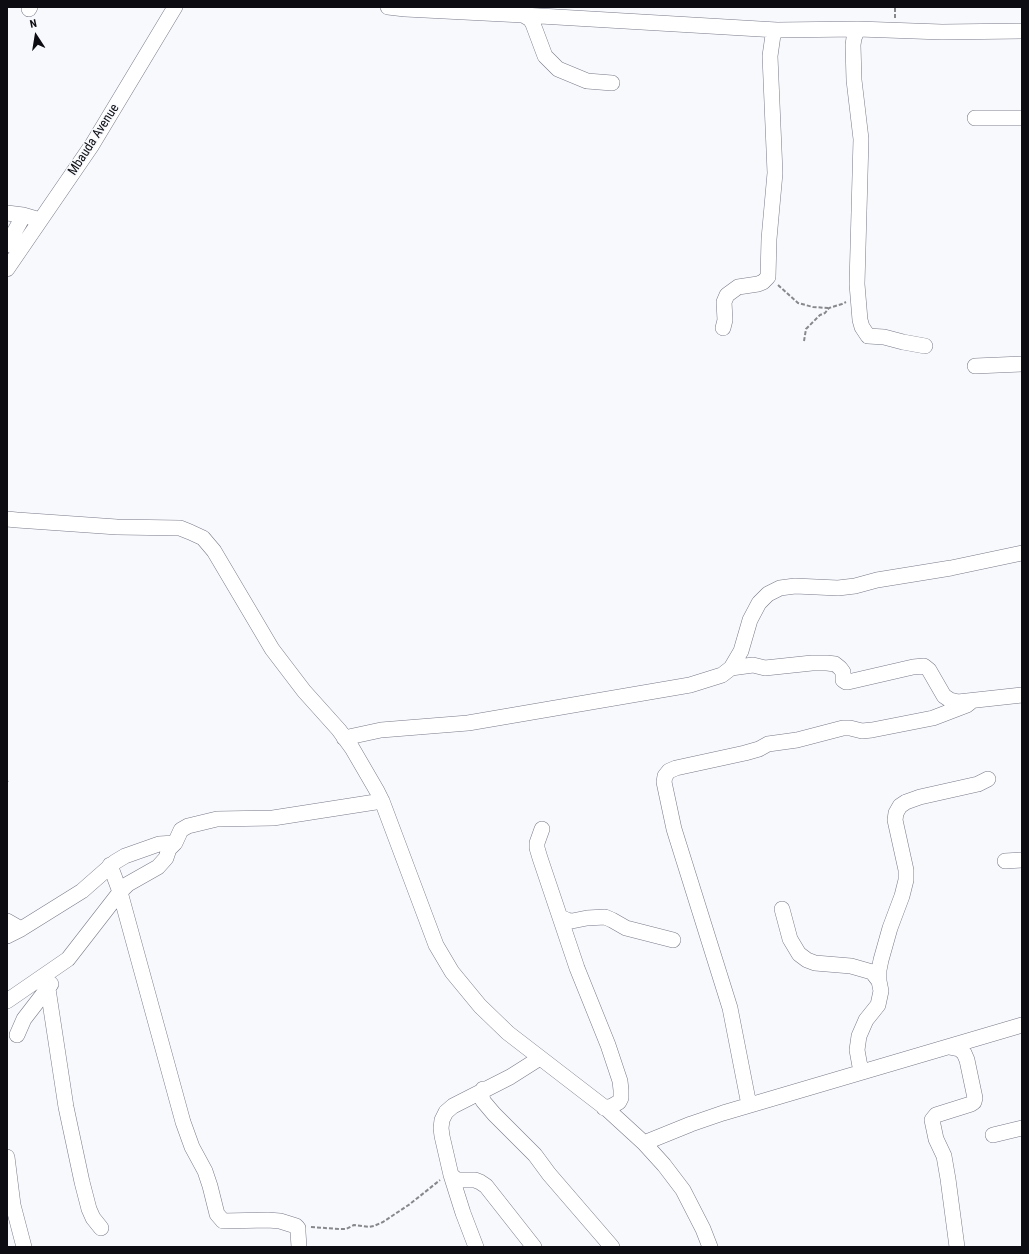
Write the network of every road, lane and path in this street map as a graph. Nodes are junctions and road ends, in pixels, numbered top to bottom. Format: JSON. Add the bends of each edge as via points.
{"nodes":[{"id":1,"x":175,"y":7,"type":"edge"},
{"id":2,"x":388,"y":7,"type":"edge"},
{"id":3,"x":523,"y":15,"type":"junction"},
{"id":4,"x":858,"y":29,"type":"junction"},
{"id":5,"x":777,"y":30,"type":"junction"},
{"id":6,"x":1022,"y":31,"type":"edge"},
{"id":7,"x":612,"y":83,"type":"dead end"},
{"id":8,"x":975,"y":118,"type":"dead end"},
{"id":9,"x":1022,"y":118,"type":"edge"},
{"id":10,"x":7,"y":213,"type":"edge"},
{"id":11,"x":22,"y":215,"type":"junction"},
{"id":12,"x":40,"y":220,"type":"junction"},
{"id":13,"x":7,"y":245,"type":"edge"},
{"id":14,"x":7,"y":269,"type":"edge"},
{"id":15,"x":768,"y":277,"type":"junction"},
{"id":16,"x":857,"y":284,"type":"junction"},
{"id":17,"x":828,"y":308,"type":"junction"},
{"id":18,"x":723,"y":328,"type":"dead end"},
{"id":19,"x":804,"y":341,"type":"dead end"},
{"id":20,"x":925,"y":346,"type":"dead end"},
{"id":21,"x":1022,"y":364,"type":"edge"},
{"id":22,"x":974,"y":366,"type":"dead end"},
{"id":23,"x":7,"y":519,"type":"edge"},
{"id":24,"x":1022,"y":553,"type":"edge"},
{"id":25,"x":731,"y":668,"type":"junction"},
{"id":26,"x":1022,"y":695,"type":"edge"},
{"id":27,"x":972,"y":701,"type":"junction"},
{"id":28,"x":344,"y":738,"type":"junction"},
{"id":29,"x":988,"y":780,"type":"dead end"},
{"id":30,"x":382,"y":801,"type":"junction"},
{"id":31,"x":542,"y":830,"type":"dead end"},
{"id":32,"x":175,"y":842,"type":"junction"},
{"id":33,"x":1022,"y":860,"type":"edge"},
{"id":34,"x":1005,"y":861,"type":"dead end"},
{"id":35,"x":110,"y":865,"type":"junction"},
{"id":36,"x":120,"y":892,"type":"junction"},
{"id":37,"x":782,"y":909,"type":"dead end"},
{"id":38,"x":560,"y":917,"type":"junction"},
{"id":39,"x":7,"y":921,"type":"edge"},
{"id":40,"x":21,"y":929,"type":"junction"},
{"id":41,"x":7,"y":936,"type":"edge"},
{"id":42,"x":673,"y":940,"type":"dead end"},
{"id":43,"x":68,"y":959,"type":"junction"},
{"id":44,"x":879,"y":981,"type":"junction"},
{"id":45,"x":48,"y":989,"type":"junction"},
{"id":46,"x":7,"y":1002,"type":"edge"},
{"id":47,"x":1022,"y":1025,"type":"edge"},
{"id":48,"x":17,"y":1036,"type":"dead end"},
{"id":49,"x":949,"y":1047,"type":"junction"},
{"id":50,"x":540,"y":1058,"type":"junction"},
{"id":51,"x":861,"y":1072,"type":"junction"},
{"id":52,"x":483,"y":1089,"type":"junction"},
{"id":53,"x":749,"y":1105,"type":"junction"},
{"id":54,"x":604,"y":1108,"type":"junction"},
{"id":55,"x":1022,"y":1128,"type":"edge"},
{"id":56,"x":993,"y":1135,"type":"dead end"},
{"id":57,"x":644,"y":1143,"type":"junction"},
{"id":58,"x":7,"y":1157,"type":"edge"},
{"id":59,"x":451,"y":1174,"type":"junction"},
{"id":60,"x":101,"y":1228,"type":"dead end"},
{"id":61,"x":298,"y":1228,"type":"junction"},
{"id":62,"x":24,"y":1247,"type":"edge"},
{"id":63,"x":299,"y":1247,"type":"edge"},
{"id":64,"x":476,"y":1247,"type":"edge"},
{"id":65,"x":534,"y":1247,"type":"edge"},
{"id":66,"x":612,"y":1247,"type":"edge"},
{"id":67,"x":710,"y":1247,"type":"edge"},
{"id":68,"x":957,"y":1247,"type":"edge"}],
"edges":[{"from":1,"to":12,"type":"street","name":"Mbauda Avenue","via":[[92,145]]},
{"from":2,"to":3,"type":"street"},
{"from":3,"to":5,"type":"street"},
{"from":3,"to":7,"type":"street","via":[[533,24],[545,56],[558,69],[587,81]]},
{"from":4,"to":5,"type":"street"},
{"from":4,"to":6,"type":"street"},
{"from":4,"to":16,"type":"street","via":[[853,45],[861,139]]},
{"from":5,"to":15,"type":"street","via":[[773,35],[770,56],[775,173]]},
{"from":8,"to":9,"type":"street"},
{"from":10,"to":11,"type":"street"},
{"from":11,"to":12,"type":"street"},
{"from":11,"to":13,"type":"street"},
{"from":12,"to":14,"type":"street","name":"Mbauda Avenue"},
{"from":15,"to":17,"type":"path","via":[[798,303]]},
{"from":15,"to":18,"type":"street","via":[[764,282],[738,287],[727,295],[724,302]]},
{"from":16,"to":17,"type":"path","via":[[845,303]]},
{"from":16,"to":20,"type":"street","via":[[860,320],[868,336]]},
{"from":17,"to":19,"type":"path","via":[[806,329]]},
{"from":21,"to":22,"type":"street"},
{"from":23,"to":28,"type":"street","via":[[117,527],[180,528],[203,538],[214,551],[272,650]]},
{"from":24,"to":25,"type":"street","via":[[856,586],[780,588],[768,594],[759,603],[750,620],[741,652]]},
{"from":25,"to":27,"type":"street","via":[[827,663],[840,668],[843,680],[848,682],[924,666],[944,696],[958,702]]},
{"from":25,"to":28,"type":"street","via":[[722,675],[690,685],[653,692],[468,723],[388,729]]},
{"from":26,"to":27,"type":"street"},
{"from":27,"to":53,"type":"street","via":[[933,718],[872,730],[843,728],[797,740],[768,744],[759,749],[676,768],[665,776],[674,829],[730,1008]]},
{"from":28,"to":30,"type":"street"},
{"from":29,"to":44,"type":"street","via":[[906,802],[896,813],[895,820],[906,880],[881,960]]},
{"from":30,"to":32,"type":"street","via":[[273,818],[217,819],[188,826],[181,830]]},
{"from":30,"to":50,"type":"street","via":[[436,945],[452,972],[480,1006],[508,1033]]},
{"from":31,"to":38,"type":"street","via":[[537,848]]},
{"from":32,"to":35,"type":"street","via":[[159,844],[125,856]]},
{"from":32,"to":36,"type":"street","via":[[158,867],[128,884]]},
{"from":33,"to":34,"type":"street"},
{"from":35,"to":36,"type":"street"},
{"from":35,"to":40,"type":"street","via":[[82,891]]},
{"from":36,"to":43,"type":"street"},
{"from":36,"to":61,"type":"street","via":[[183,1122],[210,1186],[217,1214],[223,1221],[268,1220]]},
{"from":37,"to":44,"type":"street","via":[[790,939],[799,954],[807,960],[851,966],[872,972]]},
{"from":38,"to":42,"type":"street","via":[[572,921],[605,917],[626,928]]},
{"from":38,"to":54,"type":"street","via":[[620,1081],[619,1102]]},
{"from":39,"to":40,"type":"street"},
{"from":40,"to":41,"type":"street"},
{"from":43,"to":45,"type":"street"},
{"from":43,"to":46,"type":"street"},
{"from":44,"to":51,"type":"street","via":[[881,991],[878,1005],[866,1020],[859,1036],[857,1050]]},
{"from":45,"to":48,"type":"street","via":[[24,1019]]},
{"from":45,"to":60,"type":"street","via":[[66,1107],[82,1182],[89,1209]]},
{"from":47,"to":49,"type":"street"},
{"from":49,"to":51,"type":"street"},
{"from":49,"to":68,"type":"street","via":[[959,1048],[964,1053],[975,1098],[971,1104],[936,1115],[932,1120],[936,1139],[944,1156]]},
{"from":50,"to":52,"type":"street","via":[[510,1077]]},
{"from":50,"to":54,"type":"street"},
{"from":51,"to":53,"type":"street"},
{"from":52,"to":59,"type":"street","via":[[453,1106],[442,1120],[442,1136]]},
{"from":52,"to":66,"type":"street","via":[[483,1101],[535,1155]]},
{"from":53,"to":57,"type":"street"},
{"from":54,"to":57,"type":"street"},
{"from":55,"to":56,"type":"street"},
{"from":57,"to":67,"type":"street","via":[[682,1190],[703,1228]]},
{"from":58,"to":62,"type":"street","via":[[12,1205]]},
{"from":59,"to":61,"type":"path","via":[[374,1226],[354,1225],[346,1229],[314,1226]]},
{"from":59,"to":64,"type":"street","via":[[462,1213]]},
{"from":59,"to":65,"type":"street","via":[[457,1180],[475,1180],[486,1186]]},
{"from":61,"to":63,"type":"street"}]}
